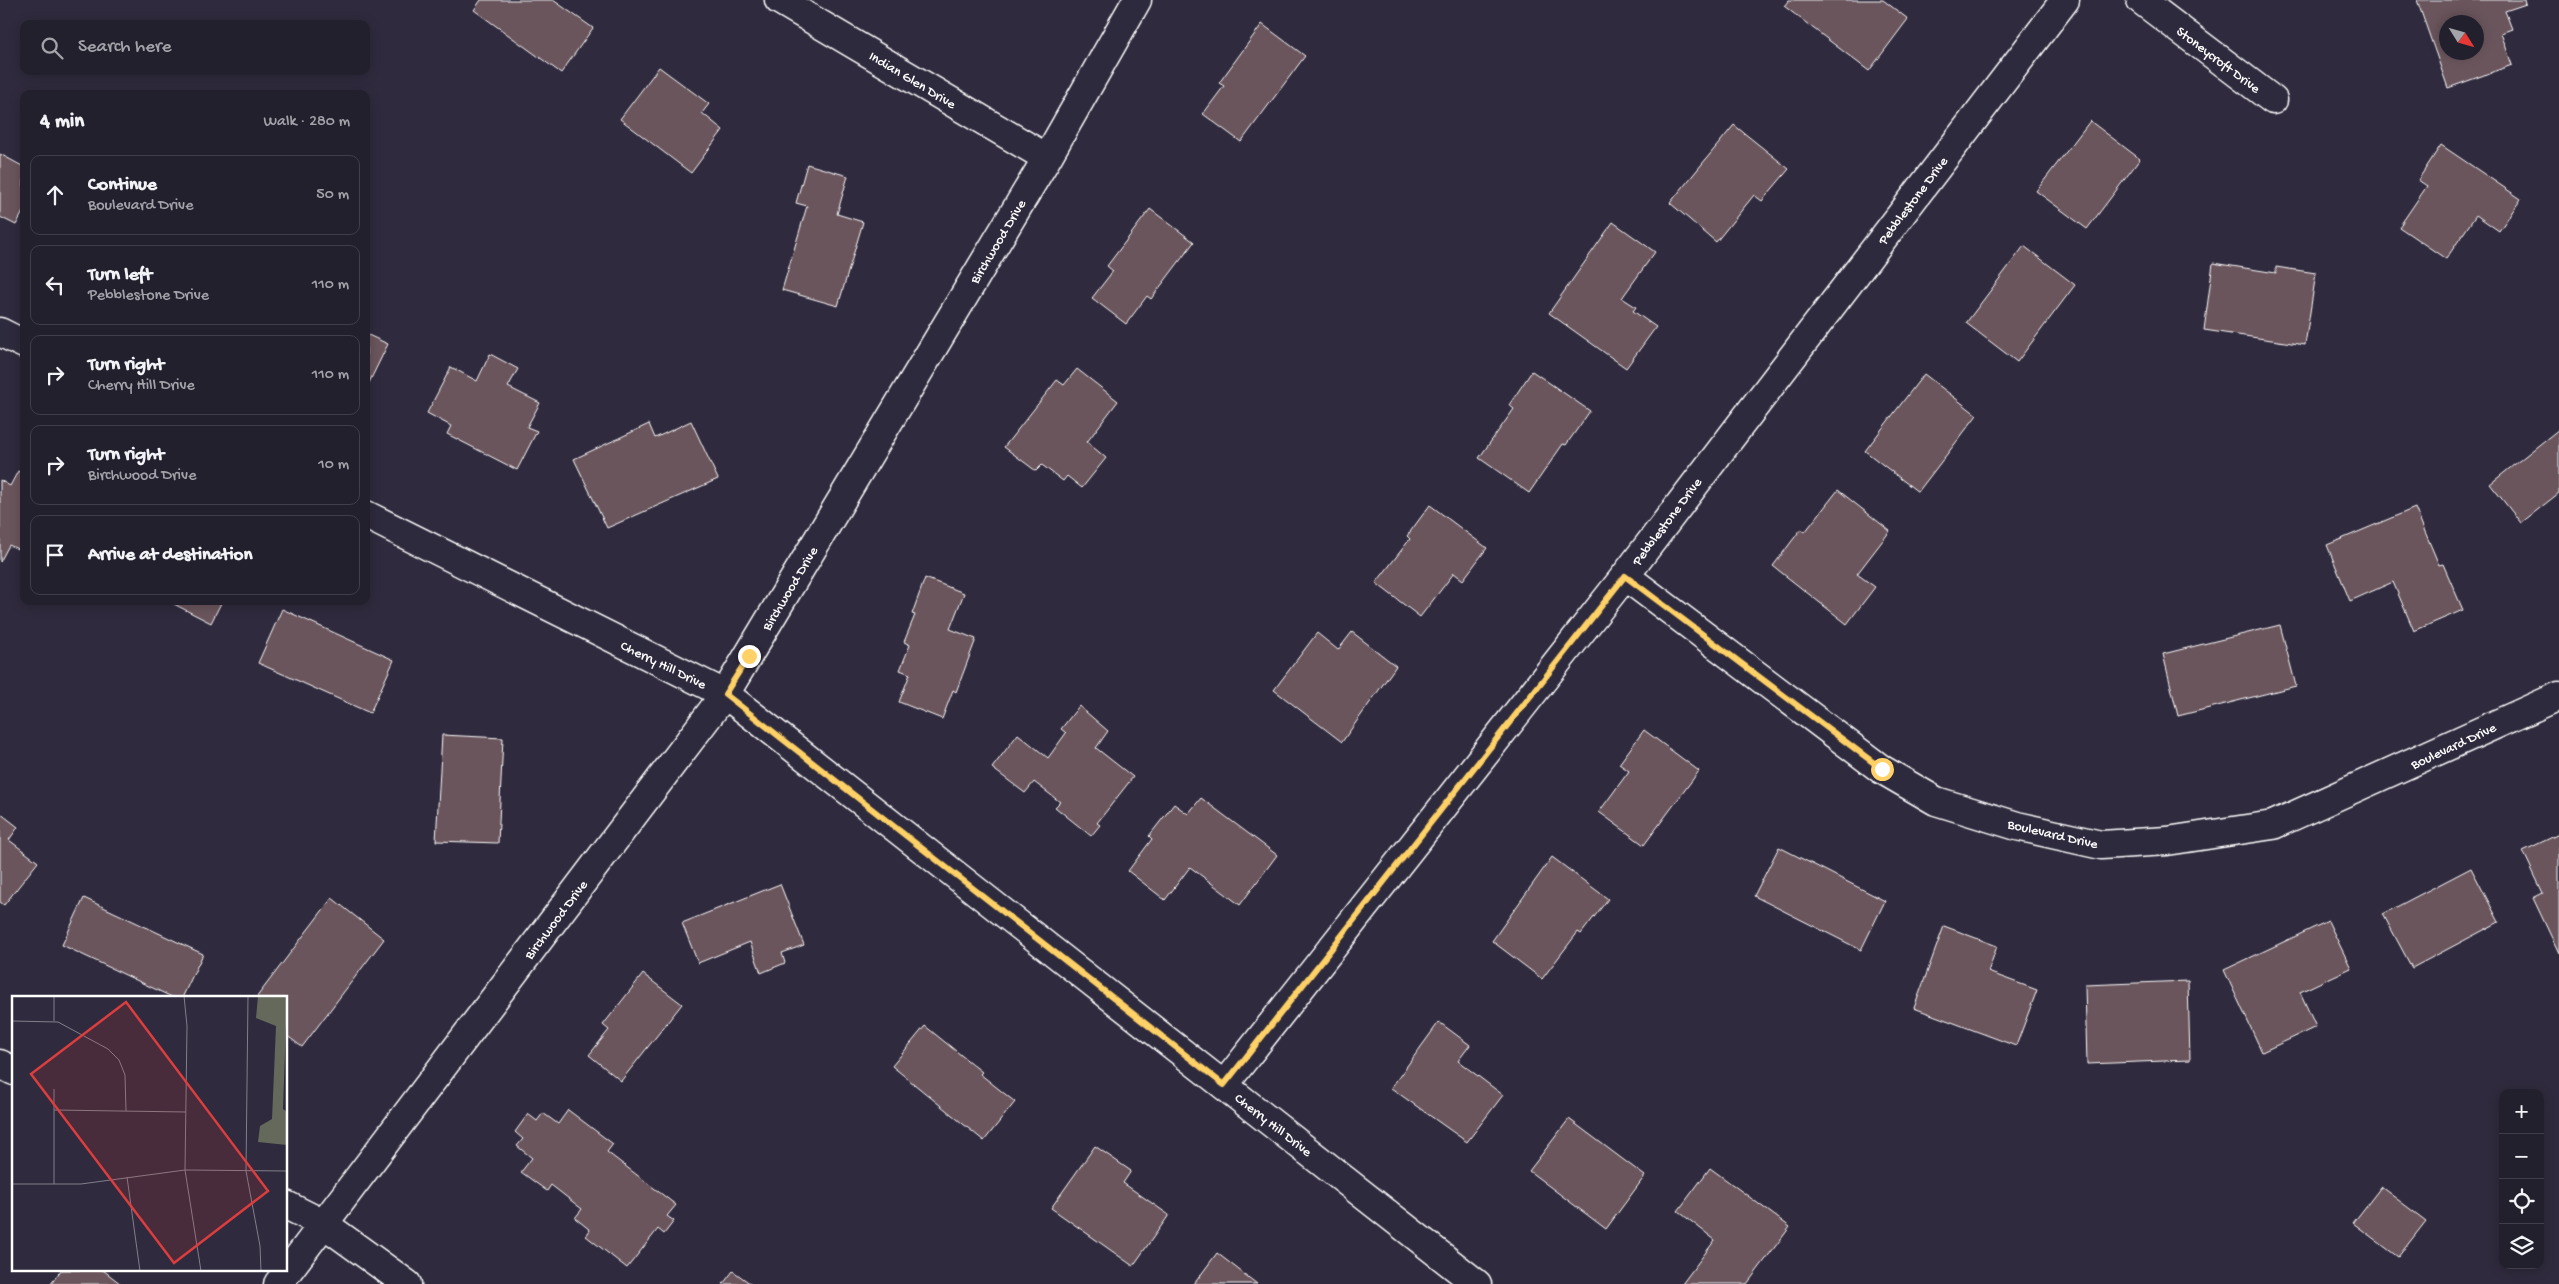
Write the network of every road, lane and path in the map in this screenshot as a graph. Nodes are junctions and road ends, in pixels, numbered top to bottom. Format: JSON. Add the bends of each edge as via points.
{"nodes":[{"id":1,"x":780,"y":0,"type":"edge"},
{"id":2,"x":1137,"y":0,"type":"edge"},
{"id":3,"x":2065,"y":0,"type":"edge"},
{"id":4,"x":2141,"y":0,"type":"edge"},
{"id":5,"x":2273,"y":100,"type":"dead end"},
{"id":6,"x":1046,"y":158,"type":"junction"},
{"id":7,"x":0,"y":332,"type":"edge"},
{"id":8,"x":20,"y":342,"type":"edge"},
{"id":9,"x":370,"y":517,"type":"edge"},
{"id":10,"x":1625,"y":576,"type":"junction"},
{"id":11,"x":725,"y":694,"type":"junction"},
{"id":12,"x":2559,"y":696,"type":"edge"},
{"id":13,"x":0,"y":1064,"type":"edge"},
{"id":14,"x":12,"y":1069,"type":"edge"},
{"id":15,"x":1224,"y":1085,"type":"junction"},
{"id":16,"x":288,"y":1206,"type":"edge"},
{"id":17,"x":324,"y":1224,"type":"junction"},
{"id":18,"x":288,"y":1271,"type":"edge"},
{"id":19,"x":287,"y":1272,"type":"edge"},
{"id":20,"x":278,"y":1284,"type":"edge"},
{"id":21,"x":407,"y":1284,"type":"edge"},
{"id":22,"x":1477,"y":1284,"type":"edge"}],
"edges":[{"from":1,"to":6,"type":"street","name":"Indian Glen Drive"},
{"from":2,"to":6,"type":"street","name":"Birchwood Drive"},
{"from":3,"to":10,"type":"street","name":"Pebblestone Drive"},
{"from":4,"to":5,"type":"street","name":"Stoneycroft Drive"},
{"from":6,"to":11,"type":"street","name":"Birchwood Drive"},
{"from":7,"to":8,"type":"street"},
{"from":9,"to":11,"type":"street","name":"Cherry Hill Drive"},
{"from":10,"to":12,"type":"street","name":"Boulevard Drive","via":[[1882,769],[1936,801],[2017,826],[2101,845],[2166,841],[2273,825]]},
{"from":10,"to":15,"type":"street","name":"Pebblestone Drive"},
{"from":11,"to":15,"type":"street","name":"Cherry Hill Drive"},
{"from":11,"to":17,"type":"street","name":"Birchwood Drive"},
{"from":13,"to":14,"type":"street"},
{"from":15,"to":22,"type":"street","name":"Cherry Hill Drive"},
{"from":16,"to":17,"type":"street"},
{"from":17,"to":18,"type":"street","name":"Birchwood Drive"},
{"from":17,"to":21,"type":"street"},
{"from":19,"to":20,"type":"street","name":"Birchwood Drive"}]}
